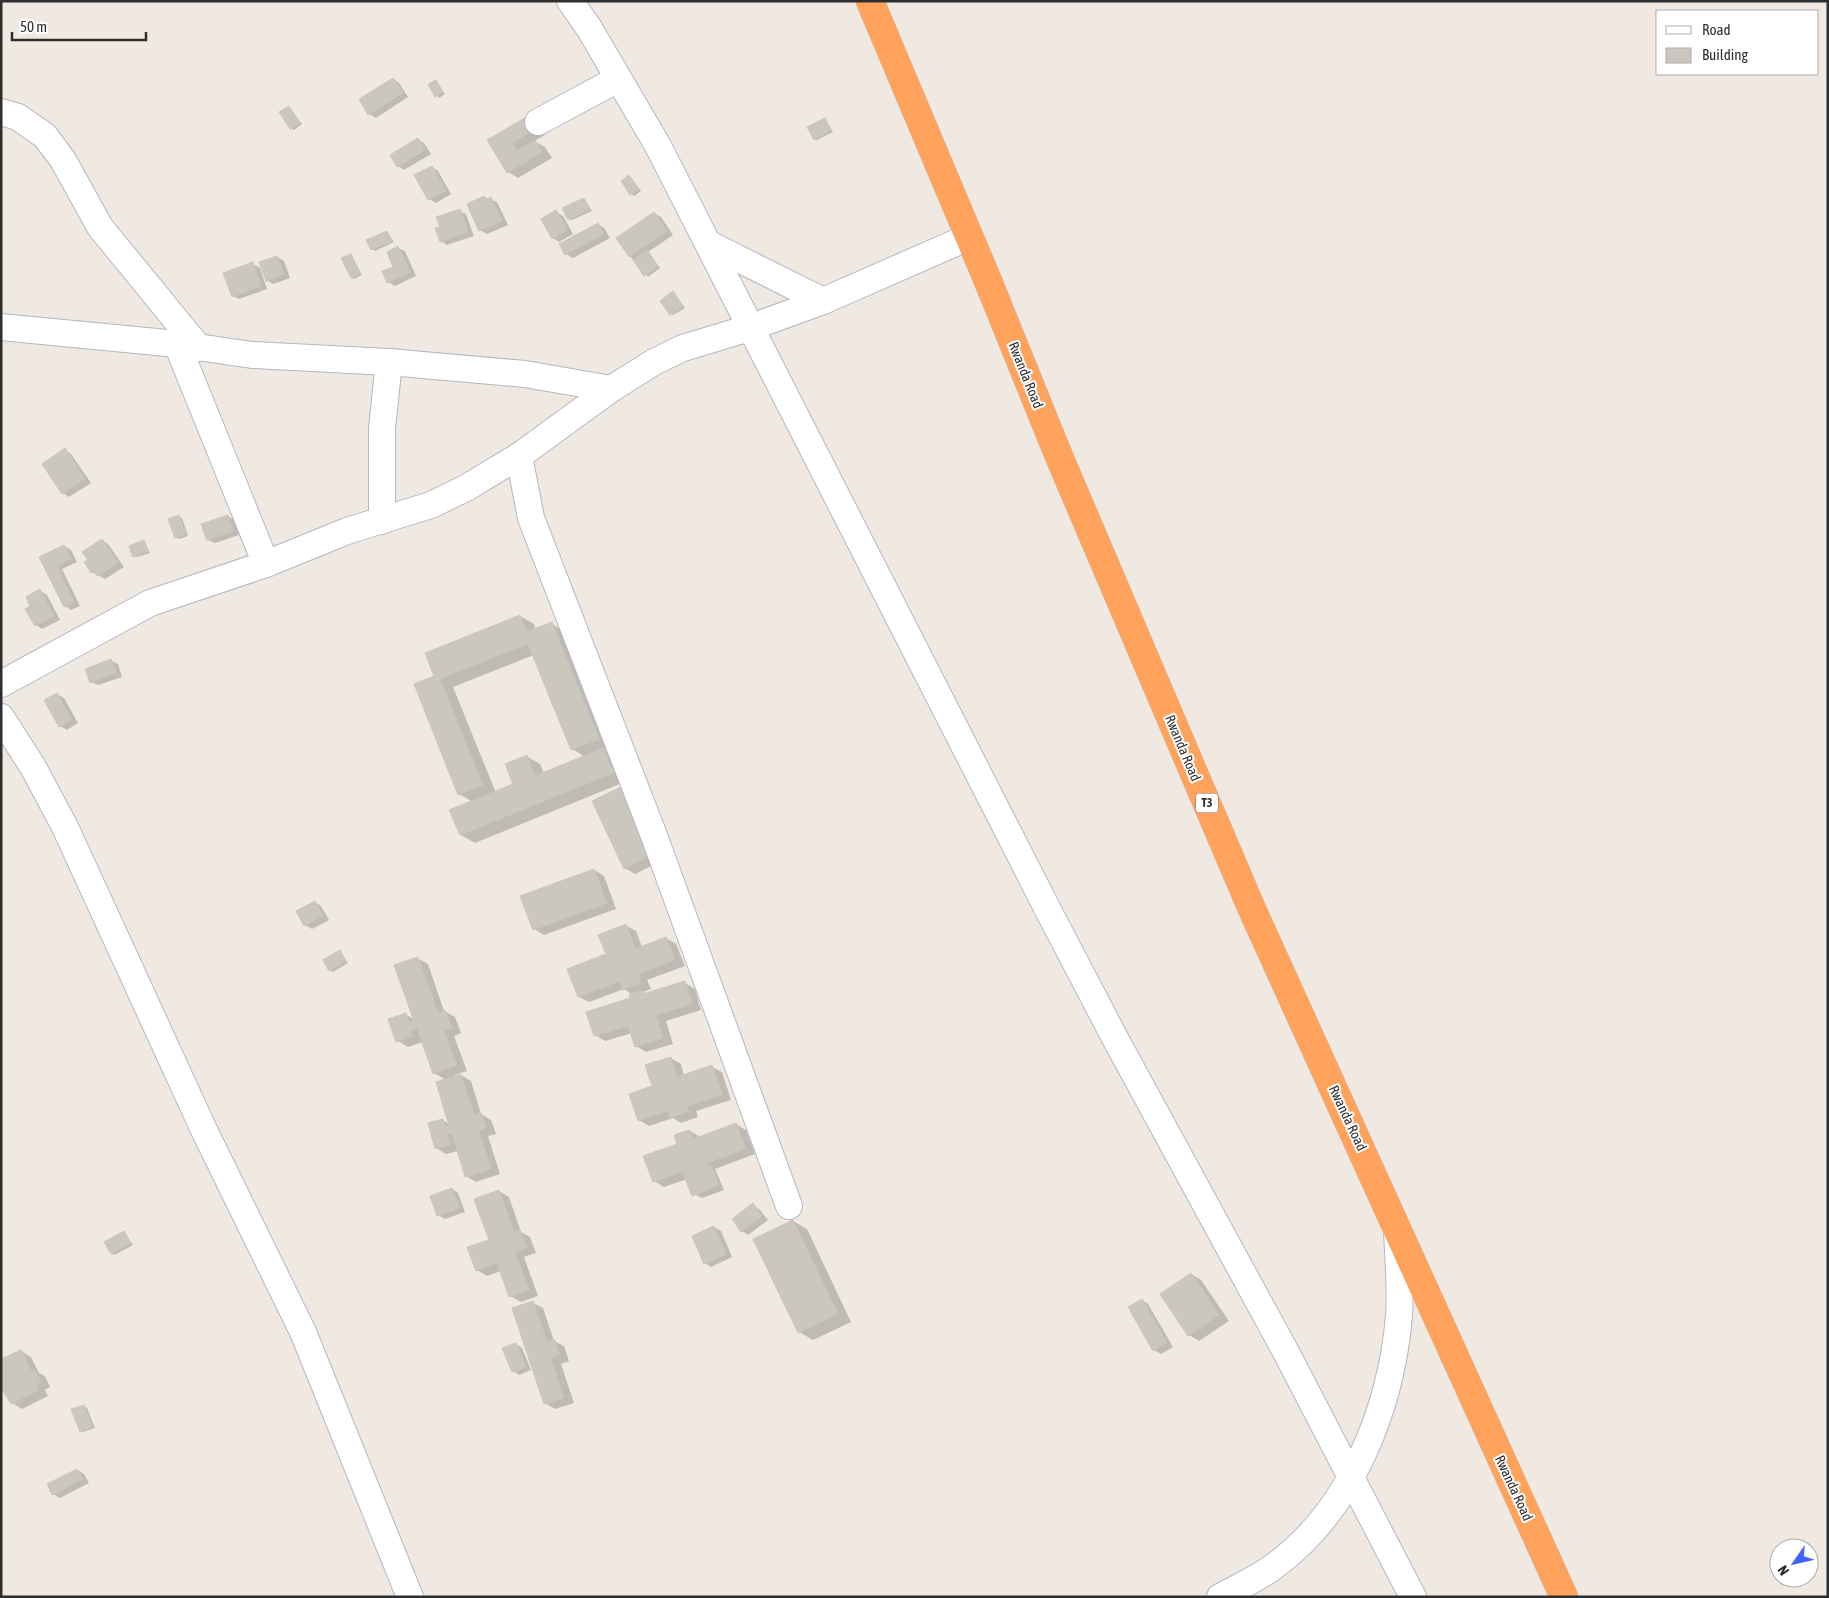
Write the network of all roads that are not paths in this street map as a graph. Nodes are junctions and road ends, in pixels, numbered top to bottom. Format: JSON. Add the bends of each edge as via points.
{"nodes":[{"id":1,"x":570,"y":1,"type":"edge"},
{"id":2,"x":870,"y":1,"type":"edge"},
{"id":3,"x":618,"y":79,"type":"junction"},
{"id":4,"x":1,"y":112,"type":"edge"},
{"id":5,"x":538,"y":122,"type":"dead end"},
{"id":6,"x":969,"y":237,"type":"junction"},
{"id":7,"x":709,"y":244,"type":"junction"},
{"id":8,"x":823,"y":301,"type":"junction"},
{"id":9,"x":1,"y":327,"type":"edge"},
{"id":10,"x":749,"y":328,"type":"junction"},
{"id":11,"x":188,"y":346,"type":"junction"},
{"id":12,"x":389,"y":362,"type":"junction"},
{"id":13,"x":611,"y":389,"type":"junction"},
{"id":14,"x":519,"y":456,"type":"junction"},
{"id":15,"x":382,"y":522,"type":"junction"},
{"id":16,"x":266,"y":564,"type":"junction"},
{"id":17,"x":1,"y":684,"type":"edge"},
{"id":18,"x":1,"y":717,"type":"edge"},
{"id":19,"x":790,"y":1206,"type":"dead end"},
{"id":20,"x":1397,"y":1226,"type":"junction"},
{"id":21,"x":1351,"y":1479,"type":"junction"},
{"id":22,"x":410,"y":1597,"type":"edge"},
{"id":23,"x":1220,"y":1597,"type":"edge"},
{"id":24,"x":1413,"y":1597,"type":"edge"},
{"id":25,"x":1564,"y":1597,"type":"edge"}],
"edges":[{"from":1,"to":3,"type":"street"},
{"from":2,"to":6,"type":"highway","name":"Rwanda Road","number":"T3"},
{"from":3,"to":5,"type":"street"},
{"from":3,"to":7,"type":"street","via":[[658,146]]},
{"from":4,"to":11,"type":"street","via":[[18,117],[45,136],[63,160],[100,227]]},
{"from":6,"to":8,"type":"street"},
{"from":6,"to":20,"type":"highway","name":"Rwanda Road","number":"T3","via":[[1251,907]]},
{"from":7,"to":8,"type":"street"},
{"from":7,"to":10,"type":"street"},
{"from":8,"to":10,"type":"street"},
{"from":9,"to":11,"type":"street"},
{"from":10,"to":13,"type":"street","via":[[684,348]]},
{"from":10,"to":21,"type":"street","via":[[1098,1006],[1287,1354]]},
{"from":11,"to":12,"type":"street","via":[[252,355]]},
{"from":11,"to":16,"type":"street"},
{"from":12,"to":13,"type":"street","via":[[525,374]]},
{"from":12,"to":15,"type":"street","via":[[382,428]]},
{"from":13,"to":14,"type":"street"},
{"from":14,"to":15,"type":"street","via":[[431,505]]},
{"from":14,"to":19,"type":"street","via":[[531,518],[649,824]]},
{"from":15,"to":16,"type":"street","via":[[315,542]]},
{"from":16,"to":17,"type":"street","via":[[150,603]]},
{"from":18,"to":22,"type":"street","via":[[65,827],[204,1130],[303,1332]]},
{"from":20,"to":21,"type":"street","via":[[1399,1315],[1392,1365],[1383,1403]]},
{"from":20,"to":25,"type":"highway","name":"Rwanda Road","number":"T3"},
{"from":21,"to":23,"type":"street","via":[[1321,1520],[1293,1550],[1274,1566]]},
{"from":21,"to":24,"type":"street"}]}
